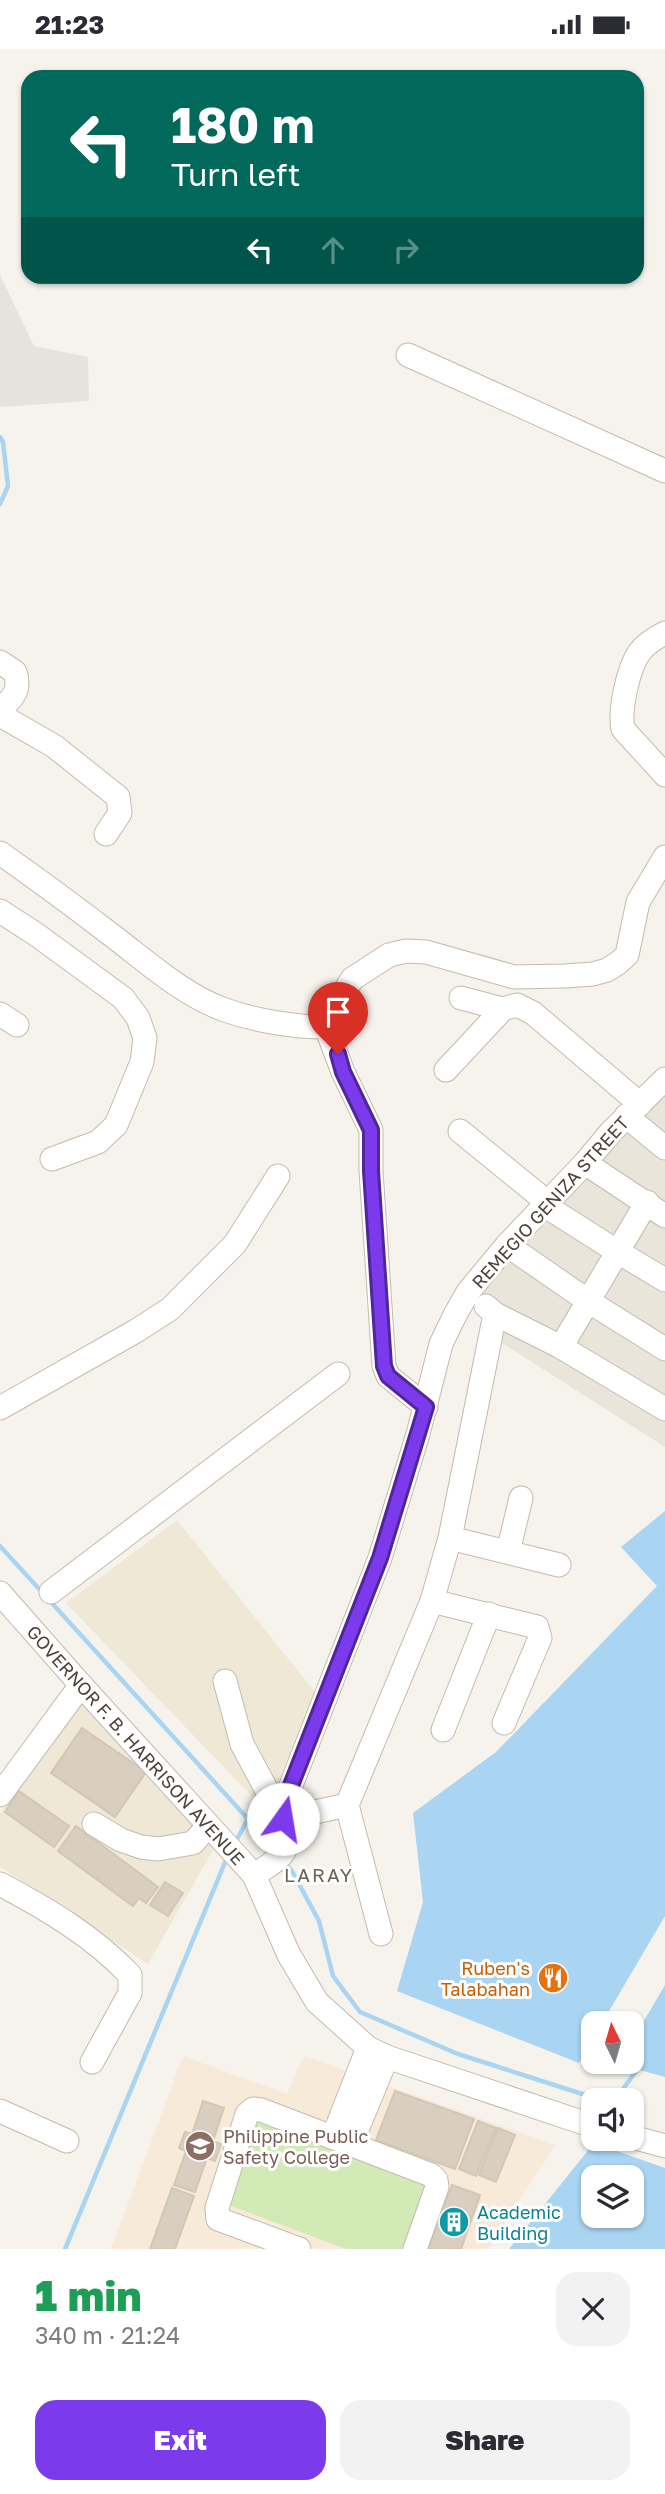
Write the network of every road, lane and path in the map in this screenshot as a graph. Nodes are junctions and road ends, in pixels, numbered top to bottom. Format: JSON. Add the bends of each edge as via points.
{"nodes":[{"id":1,"x":408,"y":355,"type":"dead end"},
{"id":2,"x":665,"y":471,"type":"edge"},
{"id":3,"x":663,"y":636,"type":"edge"},
{"id":4,"x":0,"y":662,"type":"edge"},
{"id":5,"x":0,"y":713,"type":"edge"},
{"id":6,"x":665,"y":775,"type":"edge"},
{"id":7,"x":106,"y":834,"type":"dead end"},
{"id":8,"x":0,"y":853,"type":"edge"},
{"id":9,"x":665,"y":857,"type":"edge"},
{"id":10,"x":0,"y":911,"type":"edge"},
{"id":11,"x":461,"y":998,"type":"dead end"},
{"id":12,"x":503,"y":1009,"type":"junction"},
{"id":13,"x":326,"y":1027,"type":"junction"},
{"id":14,"x":446,"y":1070,"type":"dead end"},
{"id":15,"x":664,"y":1081,"type":"edge"},
{"id":16,"x":633,"y":1110,"type":"junction"},
{"id":17,"x":460,"y":1131,"type":"dead end"},
{"id":18,"x":665,"y":1148,"type":"edge"},
{"id":19,"x":52,"y":1159,"type":"dead end"},
{"id":20,"x":585,"y":1163,"type":"junction"},
{"id":21,"x":278,"y":1176,"type":"dead end"},
{"id":22,"x":546,"y":1204,"type":"junction"},
{"id":23,"x":656,"y":1209,"type":"edge"},
{"id":24,"x":507,"y":1245,"type":"junction"},
{"id":25,"x":618,"y":1252,"type":"junction"},
{"id":26,"x":665,"y":1280,"type":"edge"},
{"id":27,"x":468,"y":1292,"type":"junction"},
{"id":28,"x":588,"y":1301,"type":"junction"},
{"id":29,"x":495,"y":1314,"type":"junction"},
{"id":30,"x":561,"y":1347,"type":"junction"},
{"id":31,"x":665,"y":1349,"type":"edge"},
{"id":32,"x":338,"y":1374,"type":"dead end"},
{"id":33,"x":426,"y":1407,"type":"junction"},
{"id":34,"x":0,"y":1408,"type":"edge"},
{"id":35,"x":665,"y":1409,"type":"edge"},
{"id":36,"x":521,"y":1498,"type":"dead end"},
{"id":37,"x":450,"y":1538,"type":"junction"},
{"id":38,"x":508,"y":1552,"type":"junction"},
{"id":39,"x":559,"y":1565,"type":"dead end"},
{"id":40,"x":51,"y":1592,"type":"dead end"},
{"id":41,"x":432,"y":1601,"type":"junction"},
{"id":42,"x":4,"y":1606,"type":"edge"},
{"id":43,"x":489,"y":1614,"type":"junction"},
{"id":44,"x":225,"y":1681,"type":"dead end"},
{"id":45,"x":80,"y":1685,"type":"junction"},
{"id":46,"x":504,"y":1723,"type":"dead end"},
{"id":47,"x":443,"y":1730,"type":"dead end"},
{"id":48,"x":0,"y":1795,"type":"edge"},
{"id":49,"x":347,"y":1805,"type":"junction"},
{"id":50,"x":283,"y":1819,"type":"junction"},
{"id":51,"x":94,"y":1824,"type":"dead end"},
{"id":52,"x":208,"y":1826,"type":"junction"},
{"id":53,"x":270,"y":1863,"type":"junction"},
{"id":54,"x":0,"y":1884,"type":"edge"},
{"id":55,"x":381,"y":1934,"type":"dead end"},
{"id":56,"x":377,"y":2053,"type":"junction"},
{"id":57,"x":92,"y":2062,"type":"dead end"},
{"id":58,"x":0,"y":2111,"type":"edge"},
{"id":59,"x":581,"y":2122,"type":"edge"},
{"id":60,"x":342,"y":2140,"type":"junction"},
{"id":61,"x":644,"y":2140,"type":"edge"},
{"id":62,"x":67,"y":2141,"type":"dead end"},
{"id":63,"x":665,"y":2146,"type":"edge"},
{"id":64,"x":273,"y":2245,"type":"edge"},
{"id":65,"x":299,"y":2249,"type":"edge"},
{"id":66,"x":415,"y":2249,"type":"edge"}],
"edges":[{"from":1,"to":2,"type":"street"},
{"from":3,"to":6,"type":"street","via":[[639,653],[621,719],[624,729]]},
{"from":4,"to":5,"type":"street","via":[[15,672],[18,689]]},
{"from":5,"to":7,"type":"street","via":[[54,746],[118,797],[120,813]]},
{"from":8,"to":13,"type":"street","via":[[162,974],[205,1000],[246,1016]]},
{"from":9,"to":13,"type":"street","via":[[638,902],[627,955],[607,970],[565,977],[514,977],[426,952],[406,951],[389,955],[352,979]]},
{"from":10,"to":19,"type":"street","via":[[123,998],[138,1018],[145,1038],[142,1062],[116,1125],[98,1142]]},
{"from":11,"to":12,"type":"street"},
{"from":12,"to":14,"type":"street"},
{"from":12,"to":16,"type":"street","via":[[517,1005],[533,1013]]},
{"from":13,"to":33,"type":"street","via":[[371,1130],[384,1366],[388,1376]]},
{"from":15,"to":16,"type":"street","name":"REMEGIO GENIZA STREET"},
{"from":16,"to":18,"type":"street"},
{"from":16,"to":20,"type":"street","name":"REMEGIO GENIZA STREET"},
{"from":17,"to":22,"type":"street"},
{"from":20,"to":22,"type":"street","name":"REMEGIO GENIZA STREET"},
{"from":20,"to":23,"type":"street"},
{"from":21,"to":34,"type":"street","via":[[235,1244],[170,1309]]},
{"from":22,"to":24,"type":"street","name":"REMEGIO GENIZA STREET"},
{"from":22,"to":25,"type":"street"},
{"from":23,"to":25,"type":"street"},
{"from":24,"to":27,"type":"street","name":"REMEGIO GENIZA STREET"},
{"from":24,"to":28,"type":"street"},
{"from":25,"to":26,"type":"street"},
{"from":25,"to":28,"type":"street"},
{"from":27,"to":29,"type":"street"},
{"from":27,"to":33,"type":"street","name":"REMEGIO GENIZA STREET","via":[[441,1344]]},
{"from":28,"to":30,"type":"street"},
{"from":28,"to":31,"type":"street"},
{"from":29,"to":30,"type":"street"},
{"from":29,"to":37,"type":"street"},
{"from":30,"to":35,"type":"street"},
{"from":32,"to":40,"type":"street"},
{"from":33,"to":50,"type":"street","name":"REMEGIO GENIZA STREET","via":[[380,1558],[288,1793]]},
{"from":36,"to":38,"type":"street"},
{"from":37,"to":38,"type":"street"},
{"from":37,"to":41,"type":"street"},
{"from":38,"to":39,"type":"street"},
{"from":41,"to":43,"type":"street"},
{"from":41,"to":49,"type":"street"},
{"from":42,"to":45,"type":"street","name":"GOVERNOR F. B. HARRISON AVENUE"},
{"from":43,"to":46,"type":"street","via":[[537,1627],[540,1633]]},
{"from":43,"to":47,"type":"street"},
{"from":44,"to":50,"type":"street","via":[[242,1744]]},
{"from":45,"to":48,"type":"street"},
{"from":45,"to":52,"type":"street","name":"GOVERNOR F. B. HARRISON AVENUE","via":[[146,1747]]},
{"from":49,"to":50,"type":"street"},
{"from":49,"to":55,"type":"street"},
{"from":50,"to":53,"type":"street","name":"REMEGIO GENIZA STREET","via":[[290,1839]]},
{"from":51,"to":52,"type":"street","via":[[131,1844],[158,1849],[193,1843]]},
{"from":52,"to":53,"type":"street","name":"GOVERNOR F. B. HARRISON AVENUE"},
{"from":53,"to":56,"type":"street","name":"GOVERNOR F. B. HARRISON AVENUE","via":[[289,1955],[317,2002]]},
{"from":54,"to":57,"type":"street","via":[[48,1909],[130,1975],[130,1993]]},
{"from":56,"to":59,"type":"street","name":"GOVERNOR F. B. HARRISON AVENUE"},
{"from":56,"to":60,"type":"street"},
{"from":58,"to":62,"type":"street"},
{"from":60,"to":64,"type":"street","via":[[261,2109],[247,2114],[216,2209],[218,2219]]},
{"from":60,"to":66,"type":"street","via":[[436,2180]]},
{"from":61,"to":63,"type":"street"},
{"from":64,"to":65,"type":"street"}]}
